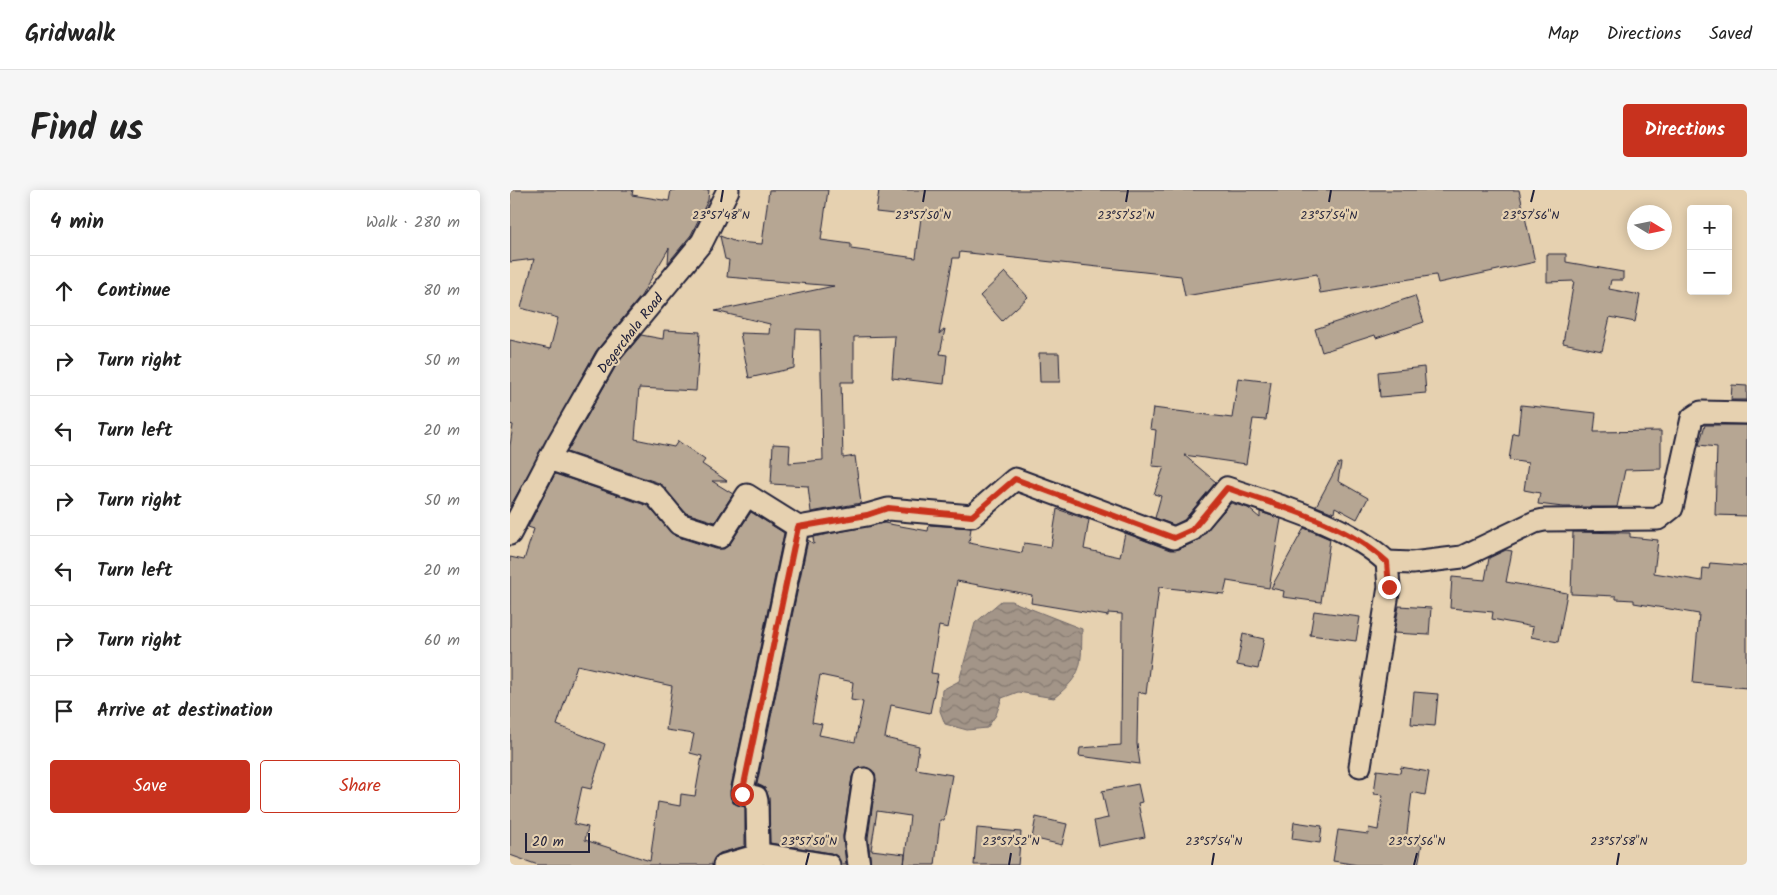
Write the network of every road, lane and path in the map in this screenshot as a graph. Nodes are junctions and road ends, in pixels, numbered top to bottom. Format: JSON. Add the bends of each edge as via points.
{"nodes":[{"id":1,"x":728,"y":190,"type":"edge"},
{"id":2,"x":1747,"y":413,"type":"edge"},
{"id":3,"x":548,"y":460,"type":"junction"},
{"id":4,"x":798,"y":527,"type":"junction"},
{"id":5,"x":510,"y":534,"type":"edge"},
{"id":6,"x":1387,"y":562,"type":"junction"},
{"id":7,"x":1360,"y":766,"type":"dead end"},
{"id":8,"x":864,"y":779,"type":"dead end"},
{"id":9,"x":758,"y":855,"type":"junction"},
{"id":10,"x":724,"y":865,"type":"edge"},
{"id":11,"x":829,"y":865,"type":"edge"},
{"id":12,"x":859,"y":865,"type":"edge"}],
"edges":[{"from":1,"to":3,"type":"street","name":"Degerchala Road","via":[[702,242],[607,358]]},
{"from":2,"to":6,"type":"street","via":[[1701,412],[1692,418],[1672,508],[1658,519],[1544,520],[1462,557],[1412,564]]},
{"from":3,"to":4,"type":"street","via":[[655,495],[679,524],[720,537],[747,495]]},
{"from":3,"to":5,"type":"street","name":"Degerchala Road"},
{"from":4,"to":6,"type":"street","via":[[867,515],[888,508],[972,516],[1015,479],[1174,538],[1192,530],[1227,488],[1315,519],[1373,549]]},
{"from":4,"to":9,"type":"street","via":[[742,794],[757,801]]},
{"from":6,"to":7,"type":"street","via":[[1389,587]]},
{"from":8,"to":12,"type":"street","via":[[855,838]]},
{"from":9,"to":10,"type":"street"},
{"from":9,"to":11,"type":"street"}]}
